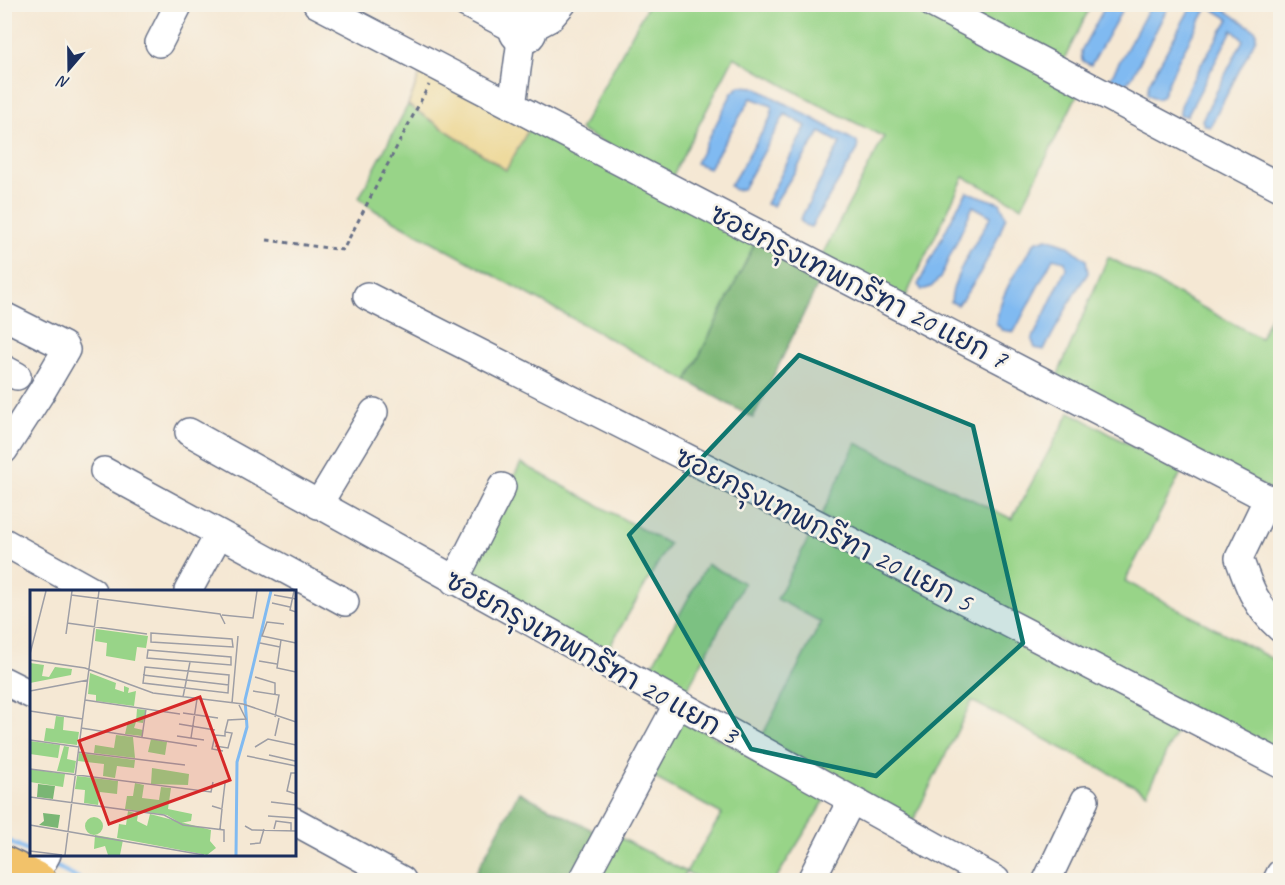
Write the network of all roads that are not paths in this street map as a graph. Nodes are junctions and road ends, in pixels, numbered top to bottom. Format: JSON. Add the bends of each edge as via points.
{"nodes":[{"id":1,"x":179,"y":4,"type":"edge"},
{"id":2,"x":317,"y":4,"type":"edge"},
{"id":3,"x":467,"y":4,"type":"edge"},
{"id":4,"x":562,"y":4,"type":"edge"},
{"id":5,"x":933,"y":4,"type":"edge"},
{"id":6,"x":523,"y":32,"type":"junction"},
{"id":7,"x":159,"y":43,"type":"dead end"},
{"id":8,"x":512,"y":106,"type":"junction"},
{"id":9,"x":1281,"y":187,"type":"edge"},
{"id":10,"x":367,"y":296,"type":"dead end"},
{"id":11,"x":4,"y":316,"type":"edge"},
{"id":12,"x":374,"y":412,"type":"dead end"},
{"id":13,"x":189,"y":432,"type":"dead end"},
{"id":14,"x":4,"y":450,"type":"edge"},
{"id":15,"x":104,"y":471,"type":"dead end"},
{"id":16,"x":501,"y":487,"type":"dead end"},
{"id":17,"x":1274,"y":501,"type":"edge"},
{"id":18,"x":318,"y":505,"type":"junction"},
{"id":19,"x":219,"y":534,"type":"junction"},
{"id":20,"x":4,"y":542,"type":"edge"},
{"id":21,"x":453,"y":581,"type":"junction"},
{"id":22,"x":90,"y":590,"type":"edge"},
{"id":23,"x":189,"y":590,"type":"edge"},
{"id":24,"x":345,"y":602,"type":"dead end"},
{"id":25,"x":1281,"y":628,"type":"edge"},
{"id":26,"x":4,"y":681,"type":"edge"},
{"id":27,"x":30,"y":694,"type":"edge"},
{"id":28,"x":678,"y":705,"type":"junction"},
{"id":29,"x":1281,"y":764,"type":"edge"},
{"id":30,"x":1085,"y":800,"type":"dead end"},
{"id":31,"x":851,"y":801,"type":"junction"},
{"id":32,"x":296,"y":822,"type":"edge"},
{"id":33,"x":4,"y":863,"type":"edge"},
{"id":34,"x":40,"y":870,"type":"edge"},
{"id":35,"x":1281,"y":874,"type":"edge"},
{"id":36,"x":812,"y":878,"type":"dead end"},
{"id":37,"x":402,"y":880,"type":"edge"},
{"id":38,"x":583,"y":880,"type":"edge"},
{"id":39,"x":996,"y":880,"type":"edge"},
{"id":40,"x":1047,"y":880,"type":"edge"},
{"id":41,"x":1277,"y":880,"type":"edge"}],
"edges":[{"from":1,"to":7,"type":"street"},
{"from":2,"to":8,"type":"street","name":"ซอยกรุงเทพกรีฑา 20 แยก 7"},
{"from":3,"to":6,"type":"street"},
{"from":4,"to":6,"type":"street","via":[[550,18]]},
{"from":5,"to":9,"type":"street"},
{"from":6,"to":8,"type":"street"},
{"from":8,"to":17,"type":"street","name":"ซอยกรุงเทพกรีฑา 20 แยก 7"},
{"from":10,"to":29,"type":"street","name":"ซอยกรุงเทพกรีฑา 20 แยก 5"},
{"from":11,"to":14,"type":"street","via":[[64,346],[66,351]]},
{"from":12,"to":18,"type":"street"},
{"from":13,"to":18,"type":"street","name":"ซอยกรุงเทพกรีฑา 20 แยก 3"},
{"from":15,"to":19,"type":"street"},
{"from":16,"to":21,"type":"street"},
{"from":17,"to":25,"type":"street","via":[[1239,558],[1253,597]]},
{"from":18,"to":21,"type":"street","name":"ซอยกรุงเทพกรีฑา 20 แยก 3"},
{"from":19,"to":23,"type":"street"},
{"from":19,"to":24,"type":"street"},
{"from":20,"to":22,"type":"street"},
{"from":21,"to":28,"type":"street","name":"ซอยกรุงเทพกรีฑา 20 แยก 3"},
{"from":26,"to":27,"type":"street"},
{"from":28,"to":31,"type":"street","name":"ซอยกรุงเทพกรีฑา 20 แยก 3"},
{"from":28,"to":38,"type":"street"},
{"from":30,"to":40,"type":"street"},
{"from":31,"to":36,"type":"street"},
{"from":31,"to":39,"type":"street","name":"ซอยกรุงเทพกรีฑา 20 แยก 3"},
{"from":32,"to":37,"type":"street"},
{"from":33,"to":34,"type":"main road"},
{"from":35,"to":41,"type":"street"}]}
